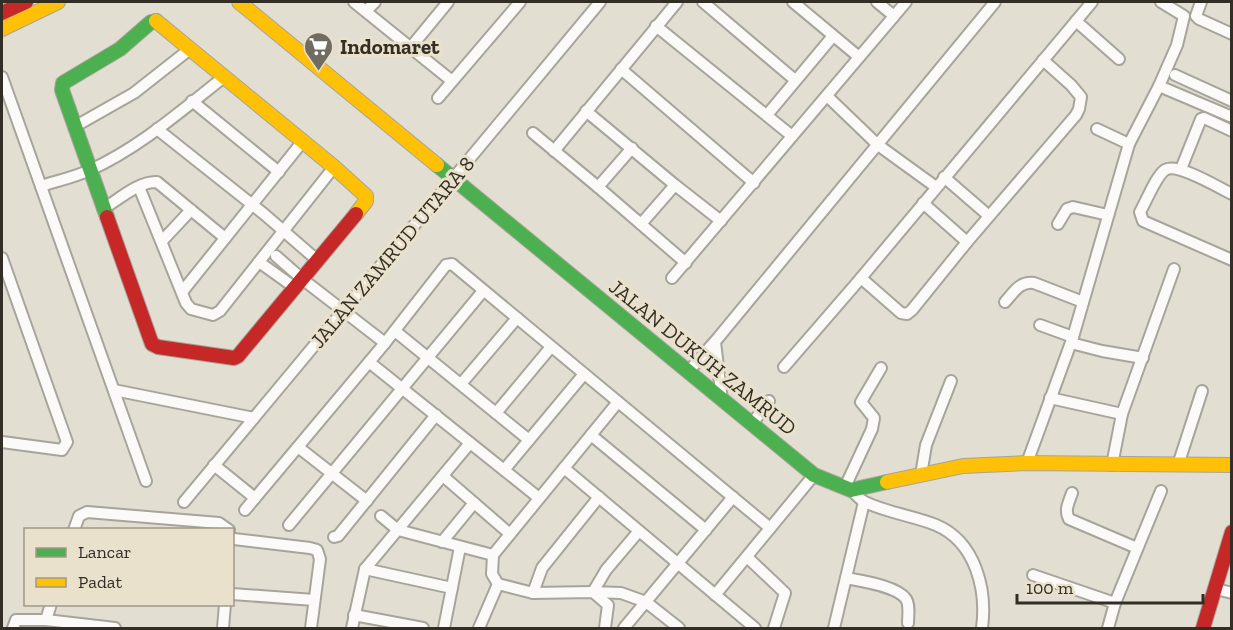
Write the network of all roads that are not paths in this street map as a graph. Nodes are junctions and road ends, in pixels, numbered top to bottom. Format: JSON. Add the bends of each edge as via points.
{"nodes":[{"id":1,"x":26,"y":2,"type":"edge"},
{"id":2,"x":58,"y":2,"type":"edge"},
{"id":3,"x":239,"y":2,"type":"edge"},
{"id":4,"x":354,"y":2,"type":"edge"},
{"id":5,"x":375,"y":2,"type":"edge"},
{"id":6,"x":448,"y":2,"type":"edge"},
{"id":7,"x":520,"y":2,"type":"edge"},
{"id":8,"x":600,"y":2,"type":"edge"},
{"id":9,"x":677,"y":2,"type":"edge"},
{"id":10,"x":703,"y":2,"type":"edge"},
{"id":11,"x":793,"y":2,"type":"edge"},
{"id":12,"x":877,"y":2,"type":"edge"},
{"id":13,"x":906,"y":2,"type":"edge"},
{"id":14,"x":995,"y":2,"type":"edge"},
{"id":15,"x":1092,"y":2,"type":"edge"},
{"id":16,"x":1161,"y":2,"type":"edge"},
{"id":17,"x":1202,"y":2,"type":"edge"},
{"id":18,"x":366,"y":11,"type":"junction"},
{"id":19,"x":2,"y":13,"type":"edge"},
{"id":20,"x":894,"y":16,"type":"junction"},
{"id":21,"x":1076,"y":21,"type":"junction"},
{"id":22,"x":656,"y":26,"type":"junction"},
{"id":23,"x":2,"y":30,"type":"edge"},
{"id":24,"x":1232,"y":34,"type":"edge"},
{"id":25,"x":833,"y":36,"type":"junction"},
{"id":26,"x":411,"y":47,"type":"junction"},
{"id":27,"x":190,"y":49,"type":"junction"},
{"id":28,"x":859,"y":57,"type":"junction"},
{"id":29,"x":1119,"y":59,"type":"dead end"},
{"id":30,"x":1043,"y":60,"type":"junction"},
{"id":31,"x":621,"y":69,"type":"junction"},
{"id":32,"x":1175,"y":75,"type":"dead end"},
{"id":33,"x":2,"y":77,"type":"edge"},
{"id":34,"x":224,"y":77,"type":"junction"},
{"id":35,"x":795,"y":80,"type":"junction"},
{"id":36,"x":453,"y":81,"type":"junction"},
{"id":37,"x":1159,"y":86,"type":"junction"},
{"id":38,"x":827,"y":96,"type":"junction"},
{"id":39,"x":438,"y":98,"type":"dead end"},
{"id":40,"x":192,"y":101,"type":"junction"},
{"id":41,"x":1232,"y":101,"type":"edge"},
{"id":42,"x":586,"y":111,"type":"junction"},
{"id":43,"x":767,"y":116,"type":"junction"},
{"id":44,"x":1232,"y":117,"type":"edge"},
{"id":45,"x":74,"y":127,"type":"junction"},
{"id":46,"x":157,"y":129,"type":"junction"},
{"id":47,"x":1097,"y":129,"type":"dead end"},
{"id":48,"x":1232,"y":130,"type":"edge"},
{"id":49,"x":533,"y":134,"type":"dead end"},
{"id":50,"x":792,"y":136,"type":"junction"},
{"id":51,"x":303,"y":141,"type":"junction"},
{"id":52,"x":1129,"y":144,"type":"junction"},
{"id":53,"x":878,"y":145,"type":"junction"},
{"id":54,"x":632,"y":148,"type":"junction"},
{"id":55,"x":554,"y":151,"type":"junction"},
{"id":56,"x":334,"y":167,"type":"junction"},
{"id":57,"x":1181,"y":169,"type":"junction"},
{"id":58,"x":90,"y":170,"type":"junction"},
{"id":59,"x":279,"y":172,"type":"junction"},
{"id":60,"x":944,"y":177,"type":"junction"},
{"id":61,"x":452,"y":179,"type":"junction"},
{"id":62,"x":754,"y":183,"type":"junction"},
{"id":63,"x":675,"y":185,"type":"junction"},
{"id":64,"x":41,"y":186,"type":"junction"},
{"id":65,"x":139,"y":187,"type":"junction"},
{"id":66,"x":598,"y":187,"type":"junction"},
{"id":67,"x":936,"y":187,"type":"junction"},
{"id":68,"x":1232,"y":194,"type":"edge"},
{"id":69,"x":923,"y":202,"type":"junction"},
{"id":70,"x":252,"y":205,"type":"junction"},
{"id":71,"x":104,"y":209,"type":"junction"},
{"id":72,"x":191,"y":210,"type":"junction"},
{"id":73,"x":1108,"y":215,"type":"junction"},
{"id":74,"x":989,"y":216,"type":"junction"},
{"id":75,"x":722,"y":220,"type":"junction"},
{"id":76,"x":641,"y":224,"type":"junction"},
{"id":77,"x":1058,"y":224,"type":"dead end"},
{"id":78,"x":283,"y":231,"type":"junction"},
{"id":79,"x":225,"y":238,"type":"junction"},
{"id":80,"x":162,"y":241,"type":"junction"},
{"id":81,"x":967,"y":242,"type":"junction"},
{"id":82,"x":276,"y":256,"type":"dead end"},
{"id":83,"x":2,"y":258,"type":"edge"},
{"id":84,"x":317,"y":260,"type":"junction"},
{"id":85,"x":1232,"y":260,"type":"edge"},
{"id":86,"x":259,"y":262,"type":"junction"},
{"id":87,"x":686,"y":263,"type":"junction"},
{"id":88,"x":1174,"y":269,"type":"dead end"},
{"id":89,"x":672,"y":278,"type":"dead end"},
{"id":90,"x":861,"y":278,"type":"junction"},
{"id":91,"x":298,"y":283,"type":"junction"},
{"id":92,"x":483,"y":291,"type":"junction"},
{"id":93,"x":182,"y":292,"type":"junction"},
{"id":94,"x":1005,"y":302,"type":"dead end"},
{"id":95,"x":1083,"y":302,"type":"junction"},
{"id":96,"x":343,"y":311,"type":"junction"},
{"id":97,"x":517,"y":318,"type":"junction"},
{"id":98,"x":1040,"y":325,"type":"dead end"},
{"id":99,"x":395,"y":331,"type":"junction"},
{"id":100,"x":1072,"y":340,"type":"junction"},
{"id":101,"x":715,"y":342,"type":"junction"},
{"id":102,"x":385,"y":344,"type":"junction"},
{"id":103,"x":551,"y":347,"type":"junction"},
{"id":104,"x":428,"y":357,"type":"junction"},
{"id":105,"x":1143,"y":358,"type":"junction"},
{"id":106,"x":369,"y":362,"type":"junction"},
{"id":107,"x":784,"y":367,"type":"dead end"},
{"id":108,"x":881,"y":368,"type":"dead end"},
{"id":109,"x":688,"y":372,"type":"junction"},
{"id":110,"x":584,"y":374,"type":"junction"},
{"id":111,"x":951,"y":381,"type":"dead end"},
{"id":112,"x":461,"y":384,"type":"junction"},
{"id":113,"x":401,"y":388,"type":"junction"},
{"id":114,"x":114,"y":390,"type":"junction"},
{"id":115,"x":1202,"y":391,"type":"dead end"},
{"id":116,"x":1050,"y":398,"type":"junction"},
{"id":117,"x":722,"y":400,"type":"junction"},
{"id":118,"x":769,"y":401,"type":"dead end"},
{"id":119,"x":618,"y":402,"type":"junction"},
{"id":120,"x":496,"y":412,"type":"junction"},
{"id":121,"x":1122,"y":414,"type":"junction"},
{"id":122,"x":436,"y":416,"type":"junction"},
{"id":123,"x":254,"y":418,"type":"junction"},
{"id":124,"x":752,"y":424,"type":"junction"},
{"id":125,"x":591,"y":435,"type":"junction"},
{"id":126,"x":3,"y":439,"type":"edge"},
{"id":127,"x":529,"y":440,"type":"junction"},
{"id":128,"x":470,"y":443,"type":"junction"},
{"id":129,"x":298,"y":447,"type":"junction"},
{"id":130,"x":1027,"y":464,"type":"junction"},
{"id":131,"x":214,"y":465,"type":"junction"},
{"id":132,"x":1112,"y":465,"type":"junction"},
{"id":133,"x":1178,"y":465,"type":"junction"},
{"id":134,"x":1232,"y":465,"type":"edge"},
{"id":135,"x":564,"y":468,"type":"junction"},
{"id":136,"x":504,"y":470,"type":"junction"},
{"id":137,"x":331,"y":474,"type":"junction"},
{"id":138,"x":814,"y":475,"type":"junction"},
{"id":139,"x":921,"y":475,"type":"junction"},
{"id":140,"x":443,"y":476,"type":"junction"},
{"id":141,"x":146,"y":481,"type":"dead end"},
{"id":142,"x":848,"y":489,"type":"junction"},
{"id":143,"x":1161,"y":491,"type":"dead end"},
{"id":144,"x":1072,"y":494,"type":"dead end"},
{"id":145,"x":599,"y":497,"type":"junction"},
{"id":146,"x":733,"y":497,"type":"junction"},
{"id":147,"x":255,"y":498,"type":"junction"},
{"id":148,"x":539,"y":498,"type":"junction"},
{"id":149,"x":366,"y":501,"type":"junction"},
{"id":150,"x":184,"y":502,"type":"dead end"},
{"id":151,"x":864,"y":502,"type":"junction"},
{"id":152,"x":474,"y":503,"type":"junction"},
{"id":153,"x":245,"y":510,"type":"dead end"},
{"id":154,"x":381,"y":516,"type":"dead end"},
{"id":155,"x":289,"y":525,"type":"dead end"},
{"id":156,"x":75,"y":528,"type":"edge"},
{"id":157,"x":223,"y":528,"type":"edge"},
{"id":158,"x":770,"y":528,"type":"junction"},
{"id":159,"x":398,"y":530,"type":"junction"},
{"id":160,"x":706,"y":530,"type":"junction"},
{"id":161,"x":639,"y":531,"type":"junction"},
{"id":162,"x":1232,"y":532,"type":"edge"},
{"id":163,"x":510,"y":534,"type":"junction"},
{"id":164,"x":334,"y":537,"type":"dead end"},
{"id":165,"x":234,"y":538,"type":"edge"},
{"id":166,"x":442,"y":542,"type":"junction"},
{"id":167,"x":460,"y":547,"type":"junction"},
{"id":168,"x":1137,"y":548,"type":"junction"},
{"id":169,"x":493,"y":555,"type":"junction"},
{"id":170,"x":747,"y":556,"type":"junction"},
{"id":171,"x":678,"y":564,"type":"junction"},
{"id":172,"x":364,"y":569,"type":"junction"},
{"id":173,"x":1033,"y":575,"type":"dead end"},
{"id":174,"x":846,"y":578,"type":"junction"},
{"id":175,"x":498,"y":584,"type":"junction"},
{"id":176,"x":452,"y":588,"type":"junction"},
{"id":177,"x":1216,"y":589,"type":"junction"},
{"id":178,"x":593,"y":592,"type":"junction"},
{"id":179,"x":532,"y":593,"type":"junction"},
{"id":180,"x":1232,"y":593,"type":"edge"},
{"id":181,"x":234,"y":594,"type":"edge"},
{"id":182,"x":715,"y":595,"type":"junction"},
{"id":183,"x":314,"y":600,"type":"junction"},
{"id":184,"x":646,"y":602,"type":"junction"},
{"id":185,"x":1115,"y":603,"type":"junction"},
{"id":186,"x":50,"y":606,"type":"edge"},
{"id":187,"x":225,"y":606,"type":"edge"},
{"id":188,"x":354,"y":615,"type":"junction"},
{"id":189,"x":46,"y":620,"type":"junction"},
{"id":190,"x":908,"y":623,"type":"dead end"},
{"id":191,"x":13,"y":628,"type":"edge"},
{"id":192,"x":115,"y":628,"type":"edge"},
{"id":193,"x":223,"y":628,"type":"edge"},
{"id":194,"x":311,"y":628,"type":"edge"},
{"id":195,"x":352,"y":628,"type":"edge"},
{"id":196,"x":423,"y":628,"type":"edge"},
{"id":197,"x":444,"y":628,"type":"edge"},
{"id":198,"x":479,"y":628,"type":"edge"},
{"id":199,"x":604,"y":628,"type":"edge"},
{"id":200,"x":624,"y":628,"type":"edge"},
{"id":201,"x":679,"y":628,"type":"edge"},
{"id":202,"x":755,"y":628,"type":"edge"},
{"id":203,"x":774,"y":628,"type":"edge"},
{"id":204,"x":834,"y":628,"type":"edge"},
{"id":205,"x":982,"y":628,"type":"edge"},
{"id":206,"x":1108,"y":628,"type":"edge"},
{"id":207,"x":1203,"y":628,"type":"edge"}],
"edges":[{"from":1,"to":19,"type":"street"},
{"from":2,"to":23,"type":"street"},
{"from":3,"to":61,"type":"street","name":"JALAN DUKUH ZAMRUD"},
{"from":4,"to":18,"type":"street"},
{"from":5,"to":18,"type":"street"},
{"from":6,"to":26,"type":"street"},
{"from":7,"to":36,"type":"street"},
{"from":8,"to":61,"type":"street","name":"JALAN ZAMRUD UTARA 8"},
{"from":9,"to":22,"type":"street"},
{"from":10,"to":35,"type":"street"},
{"from":11,"to":25,"type":"street"},
{"from":12,"to":20,"type":"street"},
{"from":13,"to":20,"type":"street"},
{"from":14,"to":53,"type":"street"},
{"from":15,"to":21,"type":"street"},
{"from":16,"to":37,"type":"street","via":[[1184,15],[1177,45]]},
{"from":17,"to":24,"type":"street","via":[[1196,16]]},
{"from":18,"to":26,"type":"street"},
{"from":20,"to":28,"type":"street"},
{"from":21,"to":29,"type":"street"},
{"from":21,"to":30,"type":"street"},
{"from":22,"to":31,"type":"street"},
{"from":22,"to":43,"type":"street"},
{"from":25,"to":28,"type":"street"},
{"from":25,"to":35,"type":"street"},
{"from":26,"to":36,"type":"street"},
{"from":27,"to":34,"type":"street"},
{"from":27,"to":45,"type":"street","via":[[134,93]]},
{"from":27,"to":45,"type":"street","via":[[160,23],[151,22],[120,49],[63,83]]},
{"from":28,"to":38,"type":"street"},
{"from":30,"to":60,"type":"street"},
{"from":30,"to":74,"type":"street","via":[[1081,97],[1079,109]]},
{"from":31,"to":42,"type":"street"},
{"from":31,"to":62,"type":"street"},
{"from":32,"to":41,"type":"street"},
{"from":33,"to":64,"type":"street"},
{"from":34,"to":40,"type":"street"},
{"from":34,"to":51,"type":"street"},
{"from":35,"to":43,"type":"street"},
{"from":36,"to":39,"type":"street"},
{"from":37,"to":44,"type":"street"},
{"from":37,"to":52,"type":"street"},
{"from":38,"to":50,"type":"street"},
{"from":38,"to":53,"type":"street"},
{"from":40,"to":46,"type":"street"},
{"from":40,"to":59,"type":"street"},
{"from":42,"to":54,"type":"street"},
{"from":42,"to":55,"type":"street"},
{"from":43,"to":50,"type":"street"},
{"from":45,"to":58,"type":"street"},
{"from":46,"to":58,"type":"street"},
{"from":46,"to":70,"type":"street"},
{"from":47,"to":52,"type":"street"},
{"from":48,"to":57,"type":"street","via":[[1201,119]]},
{"from":49,"to":55,"type":"street"},
{"from":50,"to":62,"type":"street"},
{"from":51,"to":56,"type":"street"},
{"from":51,"to":59,"type":"street"},
{"from":52,"to":73,"type":"street"},
{"from":53,"to":67,"type":"street"},
{"from":53,"to":101,"type":"street"},
{"from":54,"to":63,"type":"street"},
{"from":54,"to":66,"type":"street"},
{"from":55,"to":66,"type":"street"},
{"from":56,"to":78,"type":"street"},
{"from":56,"to":84,"type":"street","via":[[367,199]]},
{"from":57,"to":68,"type":"street"},
{"from":57,"to":85,"type":"street","via":[[1170,168],[1162,173],[1140,212],[1143,221]]},
{"from":58,"to":64,"type":"street"},
{"from":58,"to":71,"type":"street"},
{"from":59,"to":70,"type":"street"},
{"from":60,"to":67,"type":"street"},
{"from":60,"to":74,"type":"street"},
{"from":61,"to":96,"type":"street","name":"JALAN ZAMRUD UTARA 8"},
{"from":61,"to":109,"type":"street","name":"JALAN DUKUH ZAMRUD"},
{"from":62,"to":75,"type":"street"},
{"from":63,"to":75,"type":"street"},
{"from":63,"to":76,"type":"street"},
{"from":64,"to":114,"type":"street"},
{"from":65,"to":71,"type":"street"},
{"from":65,"to":72,"type":"street","via":[[157,182]]},
{"from":65,"to":80,"type":"street"},
{"from":66,"to":76,"type":"street"},
{"from":67,"to":69,"type":"street"},
{"from":69,"to":81,"type":"street"},
{"from":69,"to":90,"type":"street"},
{"from":70,"to":78,"type":"street"},
{"from":70,"to":79,"type":"street"},
{"from":71,"to":91,"type":"street","via":[[149,337],[159,347],[238,357]]},
{"from":72,"to":79,"type":"street"},
{"from":72,"to":80,"type":"street"},
{"from":73,"to":77,"type":"street","via":[[1073,207],[1067,209]]},
{"from":73,"to":95,"type":"street"},
{"from":74,"to":81,"type":"street"},
{"from":75,"to":87,"type":"street"},
{"from":76,"to":87,"type":"street"},
{"from":78,"to":84,"type":"street"},
{"from":78,"to":86,"type":"street"},
{"from":79,"to":93,"type":"street"},
{"from":80,"to":93,"type":"street"},
{"from":81,"to":90,"type":"street","via":[[907,314]]},
{"from":82,"to":91,"type":"street"},
{"from":83,"to":126,"type":"street","via":[[67,442],[62,450]]},
{"from":84,"to":91,"type":"street"},
{"from":86,"to":91,"type":"street"},
{"from":86,"to":93,"type":"street","via":[[216,314],[191,309]]},
{"from":87,"to":89,"type":"street"},
{"from":88,"to":105,"type":"street"},
{"from":90,"to":107,"type":"street"},
{"from":91,"to":96,"type":"street"},
{"from":92,"to":97,"type":"street"},
{"from":92,"to":99,"type":"street","via":[[452,264],[446,265]]},
{"from":92,"to":104,"type":"street"},
{"from":94,"to":95,"type":"street","via":[[1022,283],[1034,282]]},
{"from":95,"to":100,"type":"street"},
{"from":96,"to":102,"type":"street"},
{"from":96,"to":123,"type":"street","name":"JALAN ZAMRUD UTARA 8"},
{"from":97,"to":103,"type":"street"},
{"from":97,"to":112,"type":"street"},
{"from":98,"to":100,"type":"street"},
{"from":99,"to":102,"type":"street"},
{"from":99,"to":104,"type":"street"},
{"from":100,"to":105,"type":"street","via":[[1102,351]]},
{"from":100,"to":116,"type":"street"},
{"from":101,"to":109,"type":"street"},
{"from":101,"to":117,"type":"street"},
{"from":102,"to":106,"type":"street"},
{"from":103,"to":110,"type":"street"},
{"from":103,"to":120,"type":"street"},
{"from":104,"to":112,"type":"street"},
{"from":104,"to":113,"type":"street"},
{"from":105,"to":121,"type":"street"},
{"from":106,"to":113,"type":"street"},
{"from":106,"to":129,"type":"street"},
{"from":108,"to":142,"type":"street","via":[[861,402],[874,418]]},
{"from":109,"to":117,"type":"street","name":"JALAN DUKUH ZAMRUD"},
{"from":110,"to":119,"type":"street"},
{"from":110,"to":127,"type":"street"},
{"from":111,"to":139,"type":"street","via":[[926,445]]},
{"from":112,"to":120,"type":"street"},
{"from":113,"to":122,"type":"street"},
{"from":113,"to":137,"type":"street"},
{"from":114,"to":123,"type":"street"},
{"from":114,"to":141,"type":"street"},
{"from":115,"to":133,"type":"street"},
{"from":116,"to":121,"type":"street"},
{"from":116,"to":130,"type":"street"},
{"from":117,"to":124,"type":"street","name":"JALAN DUKUH ZAMRUD"},
{"from":118,"to":124,"type":"street"},
{"from":119,"to":125,"type":"street"},
{"from":119,"to":146,"type":"street"},
{"from":120,"to":127,"type":"street"},
{"from":121,"to":132,"type":"street"},
{"from":122,"to":128,"type":"street"},
{"from":122,"to":149,"type":"street"},
{"from":123,"to":131,"type":"street","name":"JALAN ZAMRUD UTARA 8"},
{"from":124,"to":138,"type":"street","name":"JALAN DUKUH ZAMRUD"},
{"from":125,"to":135,"type":"street"},
{"from":125,"to":160,"type":"street"},
{"from":127,"to":136,"type":"street"},
{"from":128,"to":136,"type":"street"},
{"from":128,"to":140,"type":"street"},
{"from":129,"to":137,"type":"street"},
{"from":129,"to":147,"type":"street"},
{"from":130,"to":132,"type":"street"},
{"from":130,"to":139,"type":"street","via":[[963,466]]},
{"from":131,"to":147,"type":"street"},
{"from":131,"to":150,"type":"street","name":"JALAN ZAMRUD UTARA 8"},
{"from":132,"to":133,"type":"street"},
{"from":133,"to":134,"type":"street"},
{"from":135,"to":145,"type":"street"},
{"from":135,"to":148,"type":"street"},
{"from":136,"to":148,"type":"street"},
{"from":137,"to":149,"type":"street"},
{"from":137,"to":155,"type":"street"},
{"from":138,"to":142,"type":"street","name":"JALAN DUKUH ZAMRUD"},
{"from":138,"to":158,"type":"street"},
{"from":139,"to":142,"type":"street"},
{"from":140,"to":152,"type":"street"},
{"from":140,"to":159,"type":"street"},
{"from":142,"to":151,"type":"street"},
{"from":143,"to":168,"type":"street"},
{"from":144,"to":168,"type":"street","via":[[1066,514],[1069,519]]},
{"from":145,"to":161,"type":"street"},
{"from":145,"to":179,"type":"street","via":[[547,560]]},
{"from":146,"to":158,"type":"street"},
{"from":146,"to":160,"type":"street"},
{"from":147,"to":153,"type":"street"},
{"from":148,"to":163,"type":"street"},
{"from":149,"to":164,"type":"street"},
{"from":151,"to":174,"type":"street"},
{"from":151,"to":205,"type":"street","via":[[939,526],[963,546],[983,593]]},
{"from":152,"to":163,"type":"street"},
{"from":152,"to":166,"type":"street"},
{"from":154,"to":159,"type":"street"},
{"from":156,"to":157,"type":"street","via":[[79,516],[87,512],[219,523]]},
{"from":158,"to":170,"type":"street"},
{"from":159,"to":166,"type":"street"},
{"from":159,"to":172,"type":"street"},
{"from":160,"to":171,"type":"street"},
{"from":161,"to":171,"type":"street"},
{"from":161,"to":178,"type":"street"},
{"from":162,"to":177,"type":"street"},
{"from":163,"to":169,"type":"street"},
{"from":165,"to":183,"type":"street","via":[[317,550],[320,559]]},
{"from":166,"to":167,"type":"street"},
{"from":167,"to":169,"type":"street"},
{"from":167,"to":176,"type":"street"},
{"from":168,"to":185,"type":"street"},
{"from":169,"to":175,"type":"street","via":[[492,574]]},
{"from":170,"to":182,"type":"street"},
{"from":170,"to":203,"type":"street","via":[[785,592]]},
{"from":171,"to":182,"type":"street"},
{"from":171,"to":184,"type":"street"},
{"from":172,"to":176,"type":"street"},
{"from":172,"to":188,"type":"street"},
{"from":173,"to":185,"type":"street"},
{"from":174,"to":190,"type":"street","via":[[902,595],[908,604]]},
{"from":174,"to":204,"type":"street"},
{"from":175,"to":179,"type":"street"},
{"from":175,"to":198,"type":"street"},
{"from":176,"to":197,"type":"street"},
{"from":177,"to":180,"type":"street"},
{"from":177,"to":207,"type":"street"},
{"from":178,"to":179,"type":"street"},
{"from":178,"to":184,"type":"street","via":[[621,593]]},
{"from":178,"to":199,"type":"street","via":[[608,605]]},
{"from":181,"to":183,"type":"street"},
{"from":182,"to":202,"type":"street"},
{"from":183,"to":194,"type":"street"},
{"from":184,"to":200,"type":"street"},
{"from":184,"to":201,"type":"street"},
{"from":185,"to":206,"type":"street"},
{"from":186,"to":189,"type":"street"},
{"from":187,"to":193,"type":"street"},
{"from":188,"to":195,"type":"street"},
{"from":188,"to":196,"type":"street"},
{"from":189,"to":191,"type":"street","via":[[16,620]]},
{"from":189,"to":192,"type":"street"}]}
